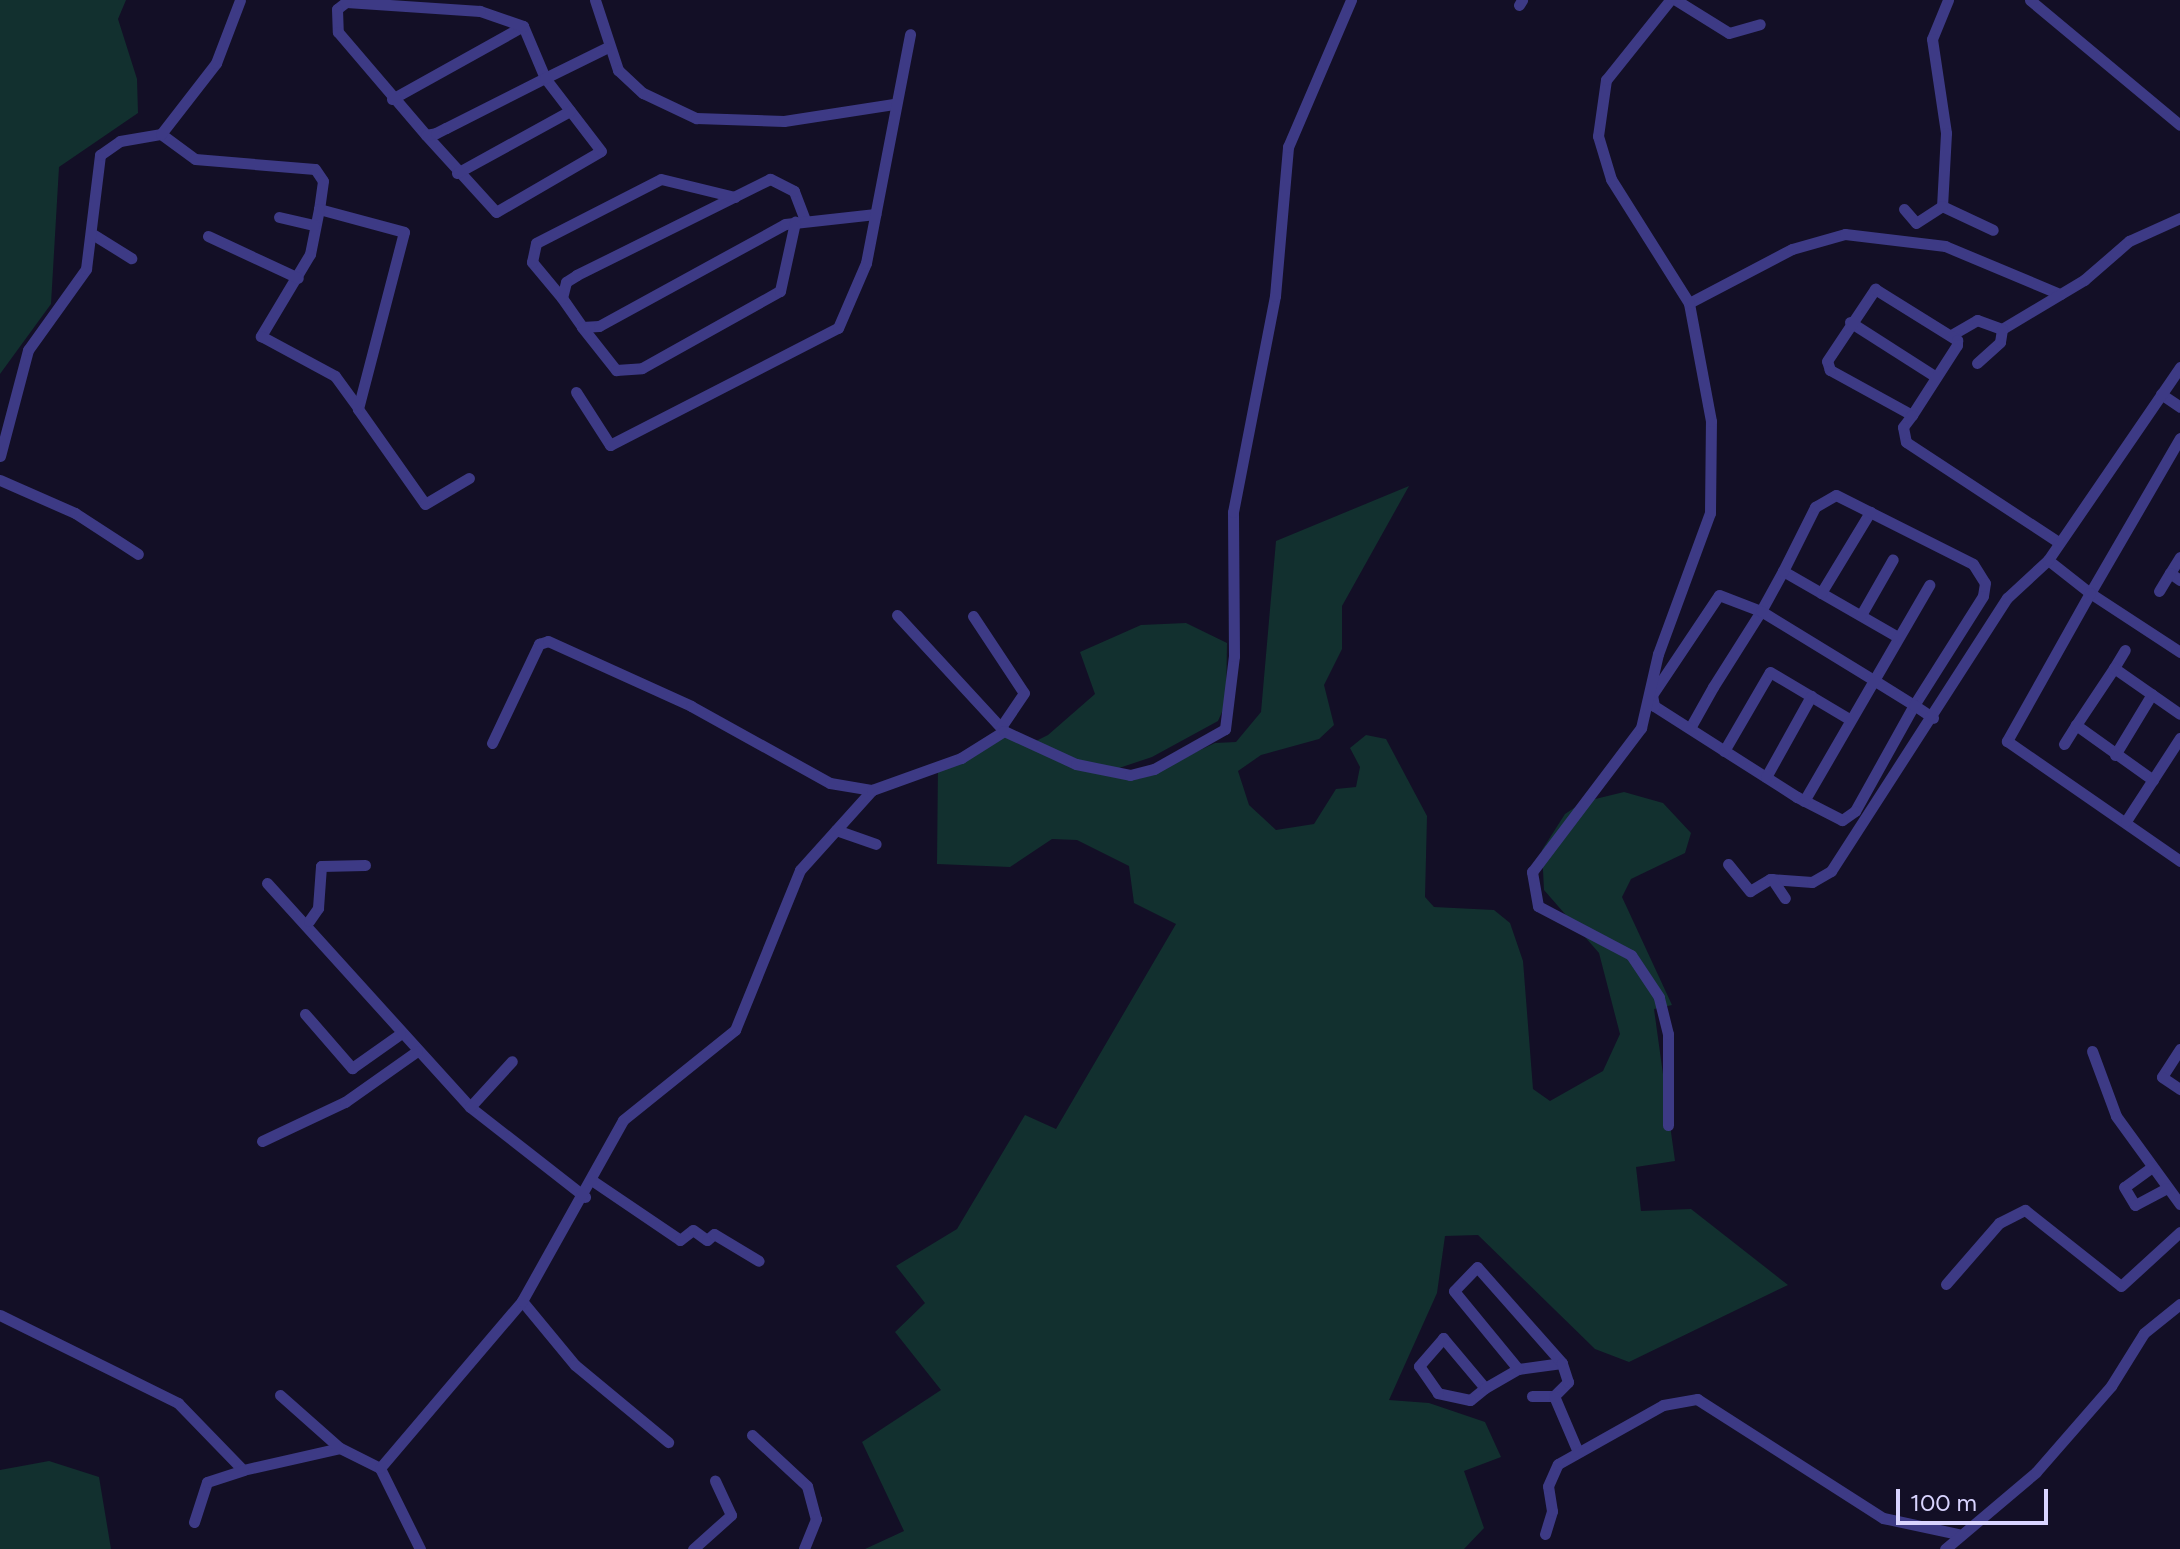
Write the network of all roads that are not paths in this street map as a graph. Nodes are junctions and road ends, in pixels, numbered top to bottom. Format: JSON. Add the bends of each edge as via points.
{"nodes":[{"id":1,"x":240,"y":0,"type":"edge"},
{"id":2,"x":595,"y":0,"type":"edge"},
{"id":3,"x":1351,"y":0,"type":"edge"},
{"id":4,"x":1670,"y":0,"type":"edge"},
{"id":5,"x":1676,"y":0,"type":"edge"},
{"id":6,"x":1948,"y":0,"type":"edge"},
{"id":7,"x":2030,"y":0,"type":"edge"},
{"id":8,"x":1760,"y":24,"type":"dead end"},
{"id":9,"x":523,"y":26,"type":"junction"},
{"id":10,"x":910,"y":34,"type":"dead end"},
{"id":11,"x":606,"y":48,"type":"junction"},
{"id":12,"x":545,"y":78,"type":"junction"},
{"id":13,"x":392,"y":99,"type":"junction"},
{"id":14,"x":894,"y":104,"type":"junction"},
{"id":15,"x":570,"y":111,"type":"junction"},
{"id":16,"x":2180,"y":125,"type":"edge"},
{"id":17,"x":161,"y":134,"type":"junction"},
{"id":18,"x":426,"y":135,"type":"junction"},
{"id":19,"x":457,"y":173,"type":"junction"},
{"id":20,"x":735,"y":197,"type":"junction"},
{"id":21,"x":1942,"y":206,"type":"junction"},
{"id":22,"x":319,"y":209,"type":"junction"},
{"id":23,"x":1904,"y":209,"type":"dead end"},
{"id":24,"x":875,"y":214,"type":"junction"},
{"id":25,"x":279,"y":217,"type":"dead end"},
{"id":26,"x":2180,"y":218,"type":"edge"},
{"id":27,"x":800,"y":221,"type":"junction"},
{"id":28,"x":314,"y":225,"type":"junction"},
{"id":29,"x":1993,"y":230,"type":"dead end"},
{"id":30,"x":94,"y":235,"type":"junction"},
{"id":31,"x":208,"y":236,"type":"dead end"},
{"id":32,"x":131,"y":258,"type":"dead end"},
{"id":33,"x":298,"y":278,"type":"junction"},
{"id":34,"x":2060,"y":294,"type":"junction"},
{"id":35,"x":562,"y":298,"type":"junction"},
{"id":36,"x":1689,"y":303,"type":"junction"},
{"id":37,"x":1850,"y":322,"type":"junction"},
{"id":38,"x":582,"y":327,"type":"junction"},
{"id":39,"x":2002,"y":329,"type":"junction"},
{"id":40,"x":1953,"y":334,"type":"junction"},
{"id":41,"x":1977,"y":363,"type":"dead end"},
{"id":42,"x":2180,"y":367,"type":"edge"},
{"id":43,"x":1936,"y":377,"type":"junction"},
{"id":44,"x":576,"y":392,"type":"dead end"},
{"id":45,"x":2161,"y":394,"type":"junction"},
{"id":46,"x":2180,"y":407,"type":"edge"},
{"id":47,"x":358,"y":409,"type":"junction"},
{"id":48,"x":1912,"y":415,"type":"junction"},
{"id":49,"x":2180,"y":438,"type":"edge"},
{"id":50,"x":0,"y":456,"type":"edge"},
{"id":51,"x":469,"y":478,"type":"dead end"},
{"id":52,"x":0,"y":480,"type":"edge"},
{"id":53,"x":1870,"y":512,"type":"junction"},
{"id":54,"x":2058,"y":542,"type":"junction"},
{"id":55,"x":138,"y":554,"type":"dead end"},
{"id":56,"x":2180,"y":557,"type":"edge"},
{"id":57,"x":1893,"y":559,"type":"dead end"},
{"id":58,"x":2048,"y":560,"type":"junction"},
{"id":59,"x":1783,"y":571,"type":"junction"},
{"id":60,"x":2175,"y":577,"type":"edge"},
{"id":61,"x":1929,"y":585,"type":"dead end"},
{"id":62,"x":2159,"y":591,"type":"dead end"},
{"id":63,"x":1821,"y":593,"type":"junction"},
{"id":64,"x":2090,"y":593,"type":"junction"},
{"id":65,"x":1761,"y":611,"type":"junction"},
{"id":66,"x":897,"y":615,"type":"dead end"},
{"id":67,"x":1861,"y":615,"type":"junction"},
{"id":68,"x":973,"y":616,"type":"dead end"},
{"id":69,"x":1898,"y":637,"type":"junction"},
{"id":70,"x":2125,"y":650,"type":"dead end"},
{"id":71,"x":2180,"y":652,"type":"edge"},
{"id":72,"x":2114,"y":668,"type":"junction"},
{"id":73,"x":1872,"y":679,"type":"junction"},
{"id":74,"x":2152,"y":694,"type":"junction"},
{"id":75,"x":1652,"y":695,"type":"junction"},
{"id":76,"x":1811,"y":696,"type":"junction"},
{"id":77,"x":1914,"y":705,"type":"junction"},
{"id":78,"x":2180,"y":714,"type":"edge"},
{"id":79,"x":1933,"y":718,"type":"junction"},
{"id":80,"x":1849,"y":719,"type":"junction"},
{"id":81,"x":2076,"y":725,"type":"junction"},
{"id":82,"x":1690,"y":728,"type":"junction"},
{"id":83,"x":1003,"y":729,"type":"junction"},
{"id":84,"x":2180,"y":738,"type":"edge"},
{"id":85,"x":492,"y":743,"type":"dead end"},
{"id":86,"x":2064,"y":744,"type":"dead end"},
{"id":87,"x":1724,"y":751,"type":"junction"},
{"id":88,"x":2115,"y":755,"type":"junction"},
{"id":89,"x":1766,"y":777,"type":"junction"},
{"id":90,"x":2153,"y":780,"type":"junction"},
{"id":91,"x":872,"y":790,"type":"junction"},
{"id":92,"x":1804,"y":801,"type":"junction"},
{"id":93,"x":2126,"y":821,"type":"junction"},
{"id":94,"x":836,"y":830,"type":"junction"},
{"id":95,"x":876,"y":844,"type":"dead end"},
{"id":96,"x":2180,"y":861,"type":"edge"},
{"id":97,"x":1728,"y":864,"type":"dead end"},
{"id":98,"x":365,"y":865,"type":"dead end"},
{"id":99,"x":1772,"y":879,"type":"junction"},
{"id":100,"x":267,"y":883,"type":"dead end"},
{"id":101,"x":1785,"y":898,"type":"dead end"},
{"id":102,"x":309,"y":921,"type":"junction"},
{"id":103,"x":305,"y":1014,"type":"dead end"},
{"id":104,"x":400,"y":1034,"type":"junction"},
{"id":105,"x":2180,"y":1049,"type":"edge"},
{"id":106,"x":417,"y":1051,"type":"junction"},
{"id":107,"x":2092,"y":1051,"type":"dead end"},
{"id":108,"x":512,"y":1061,"type":"dead end"},
{"id":109,"x":359,"y":1067,"type":"junction"},
{"id":110,"x":369,"y":1087,"type":"junction"},
{"id":111,"x":2180,"y":1089,"type":"edge"},
{"id":112,"x":470,"y":1107,"type":"junction"},
{"id":113,"x":1668,"y":1125,"type":"dead end"},
{"id":114,"x":262,"y":1141,"type":"dead end"},
{"id":115,"x":2152,"y":1167,"type":"junction"},
{"id":116,"x":593,"y":1181,"type":"junction"},
{"id":117,"x":2167,"y":1188,"type":"junction"},
{"id":118,"x":585,"y":1197,"type":"junction"},
{"id":119,"x":2180,"y":1204,"type":"edge"},
{"id":120,"x":2180,"y":1232,"type":"edge"},
{"id":121,"x":759,"y":1261,"type":"dead end"},
{"id":122,"x":1946,"y":1284,"type":"dead end"},
{"id":123,"x":522,"y":1301,"type":"junction"},
{"id":124,"x":2180,"y":1304,"type":"edge"},
{"id":125,"x":0,"y":1315,"type":"edge"},
{"id":126,"x":1562,"y":1363,"type":"junction"},
{"id":127,"x":1518,"y":1369,"type":"junction"},
{"id":128,"x":1485,"y":1388,"type":"junction"},
{"id":129,"x":280,"y":1395,"type":"dead end"},
{"id":130,"x":1532,"y":1396,"type":"dead end"},
{"id":131,"x":1554,"y":1396,"type":"junction"},
{"id":132,"x":752,"y":1435,"type":"dead end"},
{"id":133,"x":668,"y":1442,"type":"dead end"},
{"id":134,"x":340,"y":1448,"type":"junction"},
{"id":135,"x":1578,"y":1452,"type":"junction"},
{"id":136,"x":380,"y":1468,"type":"junction"},
{"id":137,"x":243,"y":1470,"type":"junction"},
{"id":138,"x":715,"y":1481,"type":"dead end"},
{"id":139,"x":194,"y":1522,"type":"dead end"},
{"id":140,"x":1545,"y":1534,"type":"dead end"},
{"id":141,"x":1958,"y":1534,"type":"junction"},
{"id":142,"x":420,"y":1549,"type":"edge"},
{"id":143,"x":693,"y":1549,"type":"edge"},
{"id":144,"x":804,"y":1549,"type":"edge"},
{"id":145,"x":1945,"y":1549,"type":"edge"}],
"edges":[{"from":1,"to":17,"type":"street","via":[[216,63]]},
{"from":2,"to":11,"type":"street"},
{"from":3,"to":83,"type":"street","via":[[1288,147],[1275,296],[1233,512],[1234,656],[1225,729],[1154,769],[1130,775],[1076,764]]},
{"from":4,"to":36,"type":"street","via":[[1606,80],[1598,136],[1611,179]]},
{"from":5,"to":8,"type":"street","via":[[1729,33]]},
{"from":6,"to":21,"type":"street","via":[[1932,39],[1946,133]]},
{"from":7,"to":16,"type":"street"},
{"from":9,"to":12,"type":"street"},
{"from":9,"to":13,"type":"street"},
{"from":9,"to":13,"type":"street","via":[[480,11],[346,2],[337,9],[338,32]]},
{"from":10,"to":14,"type":"street"},
{"from":11,"to":12,"type":"street"},
{"from":11,"to":14,"type":"street","via":[[643,93],[696,118],[784,121]]},
{"from":12,"to":15,"type":"street"},
{"from":12,"to":18,"type":"street"},
{"from":13,"to":18,"type":"street"},
{"from":14,"to":24,"type":"street"},
{"from":15,"to":19,"type":"street"},
{"from":15,"to":19,"type":"street","via":[[601,151],[500,210],[489,209]]},
{"from":17,"to":22,"type":"street","via":[[195,159],[315,169],[323,181]]},
{"from":17,"to":30,"type":"street","via":[[120,141],[100,155]]},
{"from":18,"to":19,"type":"street"},
{"from":20,"to":27,"type":"street","via":[[770,179],[785,182]]},
{"from":20,"to":35,"type":"street","via":[[577,275]]},
{"from":20,"to":35,"type":"street","via":[[661,179],[536,243],[532,262]]},
{"from":21,"to":23,"type":"street","via":[[1916,223]]},
{"from":21,"to":29,"type":"street"},
{"from":22,"to":28,"type":"street"},
{"from":22,"to":47,"type":"street","via":[[400,227],[406,239]]},
{"from":24,"to":27,"type":"street"},
{"from":24,"to":44,"type":"street","via":[[850,313],[823,339],[610,445]]},
{"from":25,"to":28,"type":"street"},
{"from":26,"to":34,"type":"street","via":[[2129,241]]},
{"from":27,"to":38,"type":"street","via":[[599,326]]},
{"from":27,"to":38,"type":"street","via":[[780,291],[642,368],[616,370]]},
{"from":28,"to":33,"type":"street"},
{"from":30,"to":32,"type":"street"},
{"from":30,"to":50,"type":"street","via":[[86,269],[28,350]]},
{"from":31,"to":33,"type":"street"},
{"from":33,"to":47,"type":"street","via":[[261,336],[335,376]]},
{"from":34,"to":36,"type":"street","via":[[1945,246],[1845,234],[1792,249]]},
{"from":34,"to":39,"type":"street"},
{"from":35,"to":38,"type":"street"},
{"from":36,"to":75,"type":"street","via":[[1711,421],[1710,513],[1658,654]]},
{"from":37,"to":40,"type":"street","via":[[1875,289]]},
{"from":37,"to":43,"type":"street"},
{"from":37,"to":48,"type":"street","via":[[1827,361],[1830,370]]},
{"from":39,"to":40,"type":"street","via":[[1977,320]]},
{"from":39,"to":41,"type":"street","via":[[2000,342]]},
{"from":40,"to":43,"type":"street","via":[[1957,345]]},
{"from":42,"to":45,"type":"street"},
{"from":43,"to":48,"type":"street"},
{"from":45,"to":46,"type":"street"},
{"from":45,"to":54,"type":"street"},
{"from":47,"to":51,"type":"street","via":[[425,504]]},
{"from":48,"to":54,"type":"street","via":[[1906,442]]},
{"from":49,"to":64,"type":"street"},
{"from":52,"to":55,"type":"street","via":[[75,513]]},
{"from":53,"to":59,"type":"street","via":[[1836,495],[1820,502]]},
{"from":53,"to":63,"type":"street"},
{"from":53,"to":77,"type":"street","via":[[1973,564],[1985,583]]},
{"from":54,"to":58,"type":"street"},
{"from":56,"to":60,"type":"street"},
{"from":57,"to":67,"type":"street"},
{"from":58,"to":64,"type":"street"},
{"from":58,"to":79,"type":"street","via":[[2007,598]]},
{"from":59,"to":63,"type":"street"},
{"from":59,"to":65,"type":"street"},
{"from":60,"to":62,"type":"street"},
{"from":61,"to":69,"type":"street"},
{"from":63,"to":67,"type":"street"},
{"from":64,"to":71,"type":"street"},
{"from":64,"to":93,"type":"street","via":[[2007,741]]},
{"from":65,"to":73,"type":"street"},
{"from":65,"to":75,"type":"street","via":[[1719,595]]},
{"from":65,"to":82,"type":"street"},
{"from":66,"to":83,"type":"street"},
{"from":67,"to":69,"type":"street"},
{"from":68,"to":83,"type":"street","via":[[1024,693]]},
{"from":69,"to":73,"type":"street"},
{"from":70,"to":72,"type":"street"},
{"from":72,"to":74,"type":"street"},
{"from":72,"to":81,"type":"street"},
{"from":73,"to":77,"type":"street"},
{"from":73,"to":80,"type":"street"},
{"from":74,"to":78,"type":"street"},
{"from":74,"to":88,"type":"street"},
{"from":75,"to":82,"type":"street","via":[[1664,717]]},
{"from":75,"to":113,"type":"street","via":[[1610,778],[1532,872],[1532,889],[1538,906],[1631,955],[1659,997],[1668,1034]]},
{"from":76,"to":80,"type":"street"},
{"from":76,"to":87,"type":"street","via":[[1770,672]]},
{"from":76,"to":89,"type":"street"},
{"from":77,"to":79,"type":"street"},
{"from":77,"to":92,"type":"street","via":[[1855,811],[1842,820]]},
{"from":79,"to":99,"type":"street","via":[[1877,790],[1831,871],[1812,882]]},
{"from":80,"to":92,"type":"street"},
{"from":81,"to":86,"type":"street"},
{"from":81,"to":88,"type":"street"},
{"from":82,"to":87,"type":"street"},
{"from":83,"to":91,"type":"street","via":[[961,758]]},
{"from":84,"to":90,"type":"street"},
{"from":85,"to":91,"type":"street","via":[[539,644],[548,641],[691,706],[830,783]]},
{"from":87,"to":89,"type":"street"},
{"from":88,"to":90,"type":"street"},
{"from":89,"to":92,"type":"street"},
{"from":90,"to":93,"type":"street"},
{"from":91,"to":94,"type":"street"},
{"from":93,"to":96,"type":"street"},
{"from":94,"to":95,"type":"street"},
{"from":94,"to":116,"type":"street","via":[[800,870],[782,905],[735,1030],[623,1120]]},
{"from":97,"to":99,"type":"street","via":[[1749,890]]},
{"from":98,"to":102,"type":"street","via":[[321,866],[318,908]]},
{"from":99,"to":101,"type":"street"},
{"from":100,"to":102,"type":"street"},
{"from":102,"to":104,"type":"street"},
{"from":103,"to":109,"type":"street","via":[[345,1062]]},
{"from":104,"to":106,"type":"street"},
{"from":104,"to":109,"type":"street"},
{"from":105,"to":111,"type":"street","via":[[2162,1077]]},
{"from":106,"to":110,"type":"street"},
{"from":106,"to":112,"type":"street"},
{"from":107,"to":115,"type":"street","via":[[2112,1108]]},
{"from":108,"to":112,"type":"street"},
{"from":109,"to":110,"type":"street"},
{"from":110,"to":114,"type":"street"},
{"from":112,"to":118,"type":"street"},
{"from":115,"to":117,"type":"street"},
{"from":115,"to":117,"type":"street","via":[[2125,1185],[2135,1205]]},
{"from":116,"to":118,"type":"street"},
{"from":116,"to":121,"type":"street","via":[[680,1240],[693,1230],[707,1240],[714,1234]]},
{"from":117,"to":119,"type":"street"},
{"from":118,"to":123,"type":"street"},
{"from":120,"to":122,"type":"street","via":[[2121,1286],[2025,1210],[1999,1223]]},
{"from":123,"to":133,"type":"street","via":[[575,1365]]},
{"from":123,"to":136,"type":"street"},
{"from":124,"to":141,"type":"street","via":[[2144,1333],[2111,1386],[2036,1472]]},
{"from":125,"to":137,"type":"street","via":[[178,1403]]},
{"from":126,"to":127,"type":"street"},
{"from":126,"to":127,"type":"street","via":[[1477,1267],[1454,1291]]},
{"from":126,"to":131,"type":"street","via":[[1570,1378]]},
{"from":127,"to":128,"type":"street"},
{"from":128,"to":128,"type":"street","via":[[1446,1339],[1420,1359],[1443,1396],[1470,1400]]},
{"from":129,"to":134,"type":"street"},
{"from":130,"to":131,"type":"street"},
{"from":131,"to":135,"type":"street"},
{"from":132,"to":144,"type":"street","via":[[807,1486],[816,1519]]},
{"from":134,"to":136,"type":"street"},
{"from":134,"to":137,"type":"street"},
{"from":135,"to":140,"type":"street","via":[[1551,1475]]},
{"from":135,"to":141,"type":"street","via":[[1663,1405],[1697,1399],[1883,1518]]},
{"from":136,"to":142,"type":"street"},
{"from":137,"to":139,"type":"street","via":[[207,1482]]},
{"from":138,"to":143,"type":"street","via":[[731,1515]]},
{"from":141,"to":145,"type":"street"}]}
